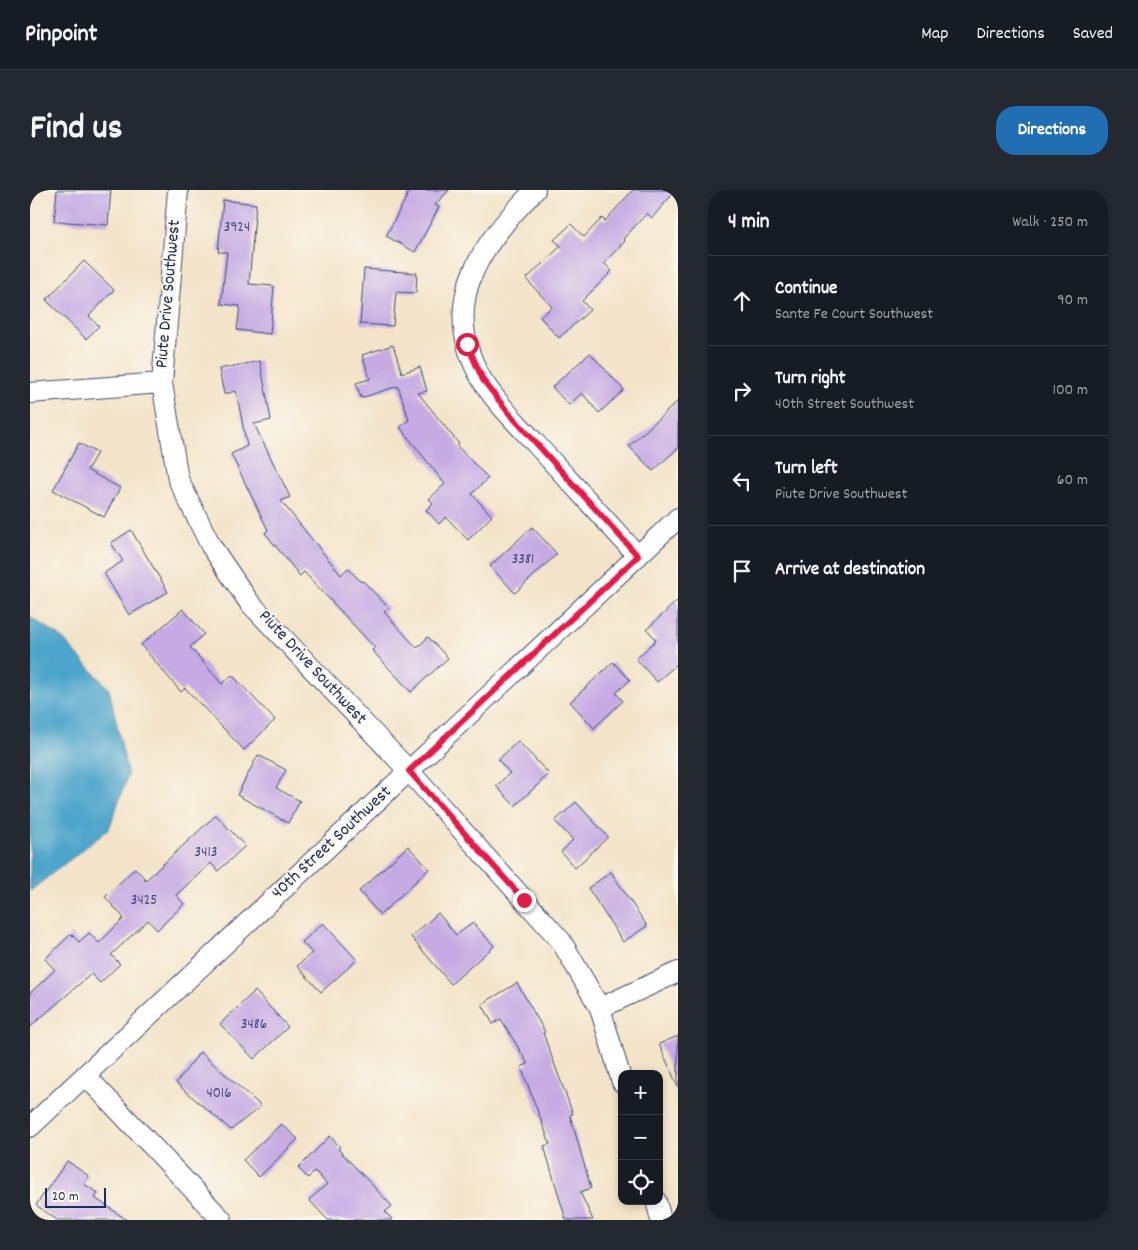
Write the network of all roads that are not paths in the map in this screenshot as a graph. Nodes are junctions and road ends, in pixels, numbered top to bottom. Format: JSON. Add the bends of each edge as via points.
{"nodes":[{"id":1,"x":178,"y":190,"type":"edge"},
{"id":2,"x":535,"y":190,"type":"edge"},
{"id":3,"x":162,"y":383,"type":"junction"},
{"id":4,"x":30,"y":393,"type":"edge"},
{"id":5,"x":678,"y":518,"type":"edge"},
{"id":6,"x":638,"y":556,"type":"junction"},
{"id":7,"x":409,"y":771,"type":"junction"},
{"id":8,"x":678,"y":972,"type":"edge"},
{"id":9,"x":600,"y":1008,"type":"junction"},
{"id":10,"x":618,"y":1070,"type":"edge"},
{"id":11,"x":85,"y":1075,"type":"junction"},
{"id":12,"x":30,"y":1127,"type":"edge"},
{"id":13,"x":657,"y":1205,"type":"edge"},
{"id":14,"x":222,"y":1220,"type":"edge"},
{"id":15,"x":661,"y":1220,"type":"edge"}],
"edges":[{"from":1,"to":3,"type":"street","name":"Piute Drive Southwest"},
{"from":2,"to":6,"type":"street","via":[[491,238],[477,260],[463,318],[467,344],[483,380],[508,412]]},
{"from":3,"to":4,"type":"street"},
{"from":3,"to":7,"type":"street","name":"Piute Drive Southwest","via":[[178,479],[211,546],[249,602]]},
{"from":5,"to":6,"type":"street","name":"40th Street Southwest"},
{"from":6,"to":7,"type":"street","name":"40th Street Southwest"},
{"from":7,"to":9,"type":"street","name":"Piute Drive Southwest","via":[[561,941]]},
{"from":7,"to":11,"type":"street","name":"40th Street Southwest"},
{"from":8,"to":9,"type":"street"},
{"from":9,"to":10,"type":"street","name":"Piute Drive Southwest"},
{"from":11,"to":12,"type":"street","name":"40th Street Southwest"},
{"from":11,"to":14,"type":"street"},
{"from":13,"to":15,"type":"street"}]}
